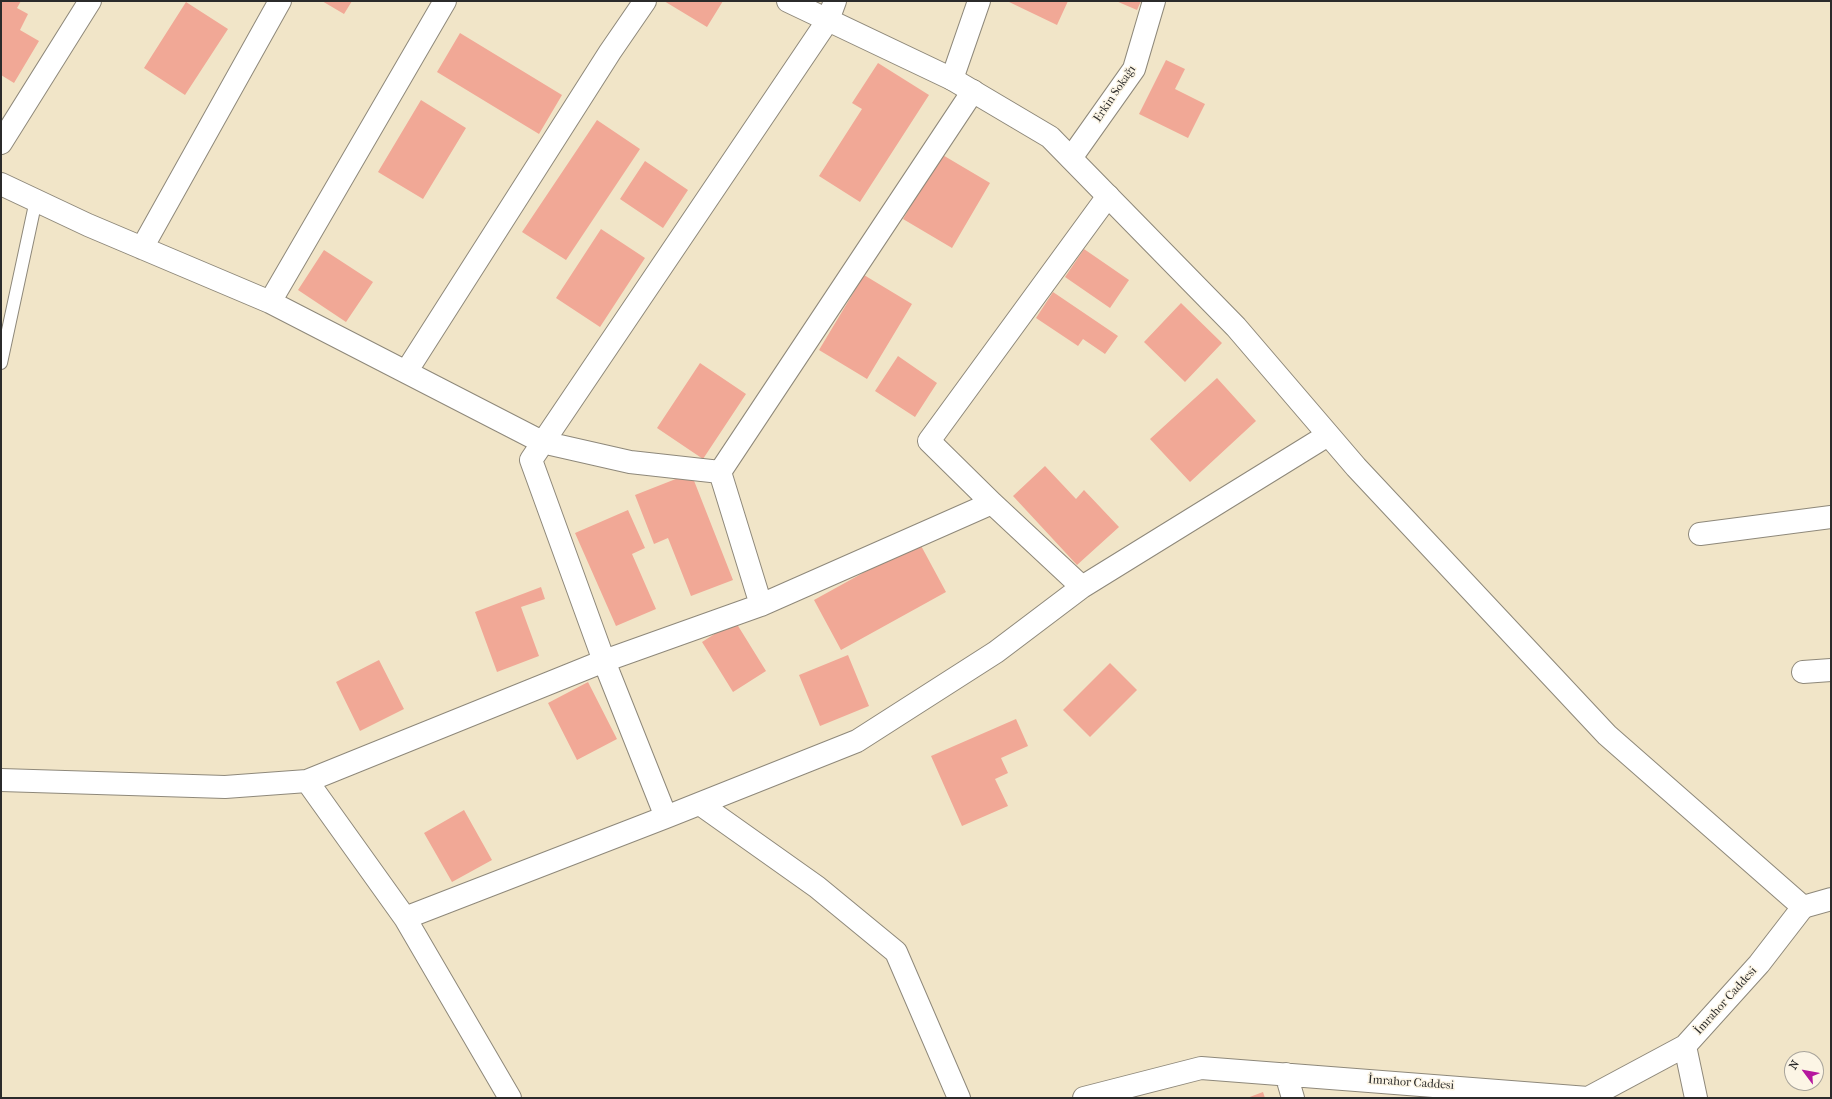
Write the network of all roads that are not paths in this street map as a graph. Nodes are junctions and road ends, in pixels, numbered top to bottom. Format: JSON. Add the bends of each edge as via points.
{"nodes":[{"id":1,"x":90,"y":1,"type":"edge"},
{"id":2,"x":280,"y":1,"type":"edge"},
{"id":3,"x":445,"y":1,"type":"edge"},
{"id":4,"x":645,"y":1,"type":"edge"},
{"id":5,"x":788,"y":1,"type":"edge"},
{"id":6,"x":979,"y":1,"type":"edge"},
{"id":7,"x":1154,"y":1,"type":"edge"},
{"id":8,"x":831,"y":11,"type":"edge"},
{"id":9,"x":952,"y":79,"type":"junction"},
{"id":10,"x":973,"y":92,"type":"junction"},
{"id":11,"x":1,"y":143,"type":"edge"},
{"id":12,"x":1071,"y":158,"type":"junction"},
{"id":13,"x":1,"y":184,"type":"edge"},
{"id":14,"x":1108,"y":196,"type":"junction"},
{"id":15,"x":36,"y":200,"type":"junction"},
{"id":16,"x":142,"y":248,"type":"junction"},
{"id":17,"x":270,"y":302,"type":"junction"},
{"id":18,"x":1,"y":363,"type":"edge"},
{"id":19,"x":406,"y":372,"type":"junction"},
{"id":20,"x":1328,"y":435,"type":"junction"},
{"id":21,"x":542,"y":442,"type":"junction"},
{"id":22,"x":720,"y":472,"type":"junction"},
{"id":23,"x":992,"y":503,"type":"junction"},
{"id":24,"x":1831,"y":517,"type":"edge"},
{"id":25,"x":1700,"y":534,"type":"dead end"},
{"id":26,"x":1082,"y":587,"type":"junction"},
{"id":27,"x":761,"y":605,"type":"junction"},
{"id":28,"x":604,"y":661,"type":"junction"},
{"id":29,"x":1831,"y":670,"type":"edge"},
{"id":30,"x":1803,"y":672,"type":"dead end"},
{"id":31,"x":1,"y":780,"type":"edge"},
{"id":32,"x":307,"y":781,"type":"junction"},
{"id":33,"x":700,"y":804,"type":"junction"},
{"id":34,"x":666,"y":818,"type":"junction"},
{"id":35,"x":1831,"y":899,"type":"edge"},
{"id":36,"x":1803,"y":907,"type":"junction"},
{"id":37,"x":405,"y":918,"type":"junction"},
{"id":38,"x":1685,"y":1046,"type":"junction"},
{"id":39,"x":1286,"y":1074,"type":"junction"},
{"id":40,"x":1106,"y":1095,"type":"edge"},
{"id":41,"x":510,"y":1098,"type":"edge"},
{"id":42,"x":959,"y":1098,"type":"edge"},
{"id":43,"x":1084,"y":1098,"type":"edge"},
{"id":44,"x":1293,"y":1098,"type":"edge"},
{"id":45,"x":1696,"y":1098,"type":"edge"}],
"edges":[{"from":1,"to":11,"type":"street"},
{"from":2,"to":16,"type":"street"},
{"from":3,"to":17,"type":"street"},
{"from":4,"to":19,"type":"street"},
{"from":5,"to":8,"type":"street"},
{"from":6,"to":9,"type":"street"},
{"from":7,"to":12,"type":"street","name":"Erkin Sokağı","via":[[1134,69]]},
{"from":8,"to":9,"type":"street"},
{"from":8,"to":21,"type":"street"},
{"from":9,"to":10,"type":"street"},
{"from":10,"to":12,"type":"street","via":[[1050,137]]},
{"from":10,"to":22,"type":"street"},
{"from":12,"to":14,"type":"street"},
{"from":13,"to":15,"type":"street"},
{"from":14,"to":20,"type":"street","via":[[1236,327]]},
{"from":14,"to":23,"type":"street","via":[[929,441]]},
{"from":15,"to":16,"type":"street"},
{"from":15,"to":18,"type":"lane"},
{"from":16,"to":17,"type":"street"},
{"from":17,"to":19,"type":"street"},
{"from":19,"to":21,"type":"street"},
{"from":20,"to":26,"type":"street"},
{"from":20,"to":36,"type":"street","via":[[1607,735]]},
{"from":21,"to":22,"type":"street","via":[[630,462]]},
{"from":21,"to":28,"type":"street","via":[[531,460]]},
{"from":22,"to":27,"type":"street"},
{"from":23,"to":26,"type":"street"},
{"from":23,"to":27,"type":"street"},
{"from":24,"to":25,"type":"street"},
{"from":26,"to":33,"type":"street","via":[[996,652],[857,741]]},
{"from":27,"to":28,"type":"street"},
{"from":28,"to":32,"type":"street"},
{"from":28,"to":34,"type":"street"},
{"from":29,"to":30,"type":"street"},
{"from":31,"to":32,"type":"street","via":[[225,787]]},
{"from":32,"to":37,"type":"street"},
{"from":33,"to":34,"type":"street"},
{"from":33,"to":42,"type":"street","via":[[817,887],[896,952]]},
{"from":34,"to":37,"type":"street"},
{"from":35,"to":36,"type":"street"},
{"from":36,"to":38,"type":"street","name":"İmrahor Caddesi","via":[[1759,964]]},
{"from":37,"to":41,"type":"street"},
{"from":38,"to":39,"type":"street","name":"İmrahor Caddesi","via":[[1588,1098]]},
{"from":38,"to":45,"type":"street"},
{"from":39,"to":40,"type":"street","name":"İmrahor Caddesi","via":[[1201,1068]]},
{"from":39,"to":44,"type":"street"},
{"from":40,"to":43,"type":"street","name":"İmrahor Caddesi"}]}
